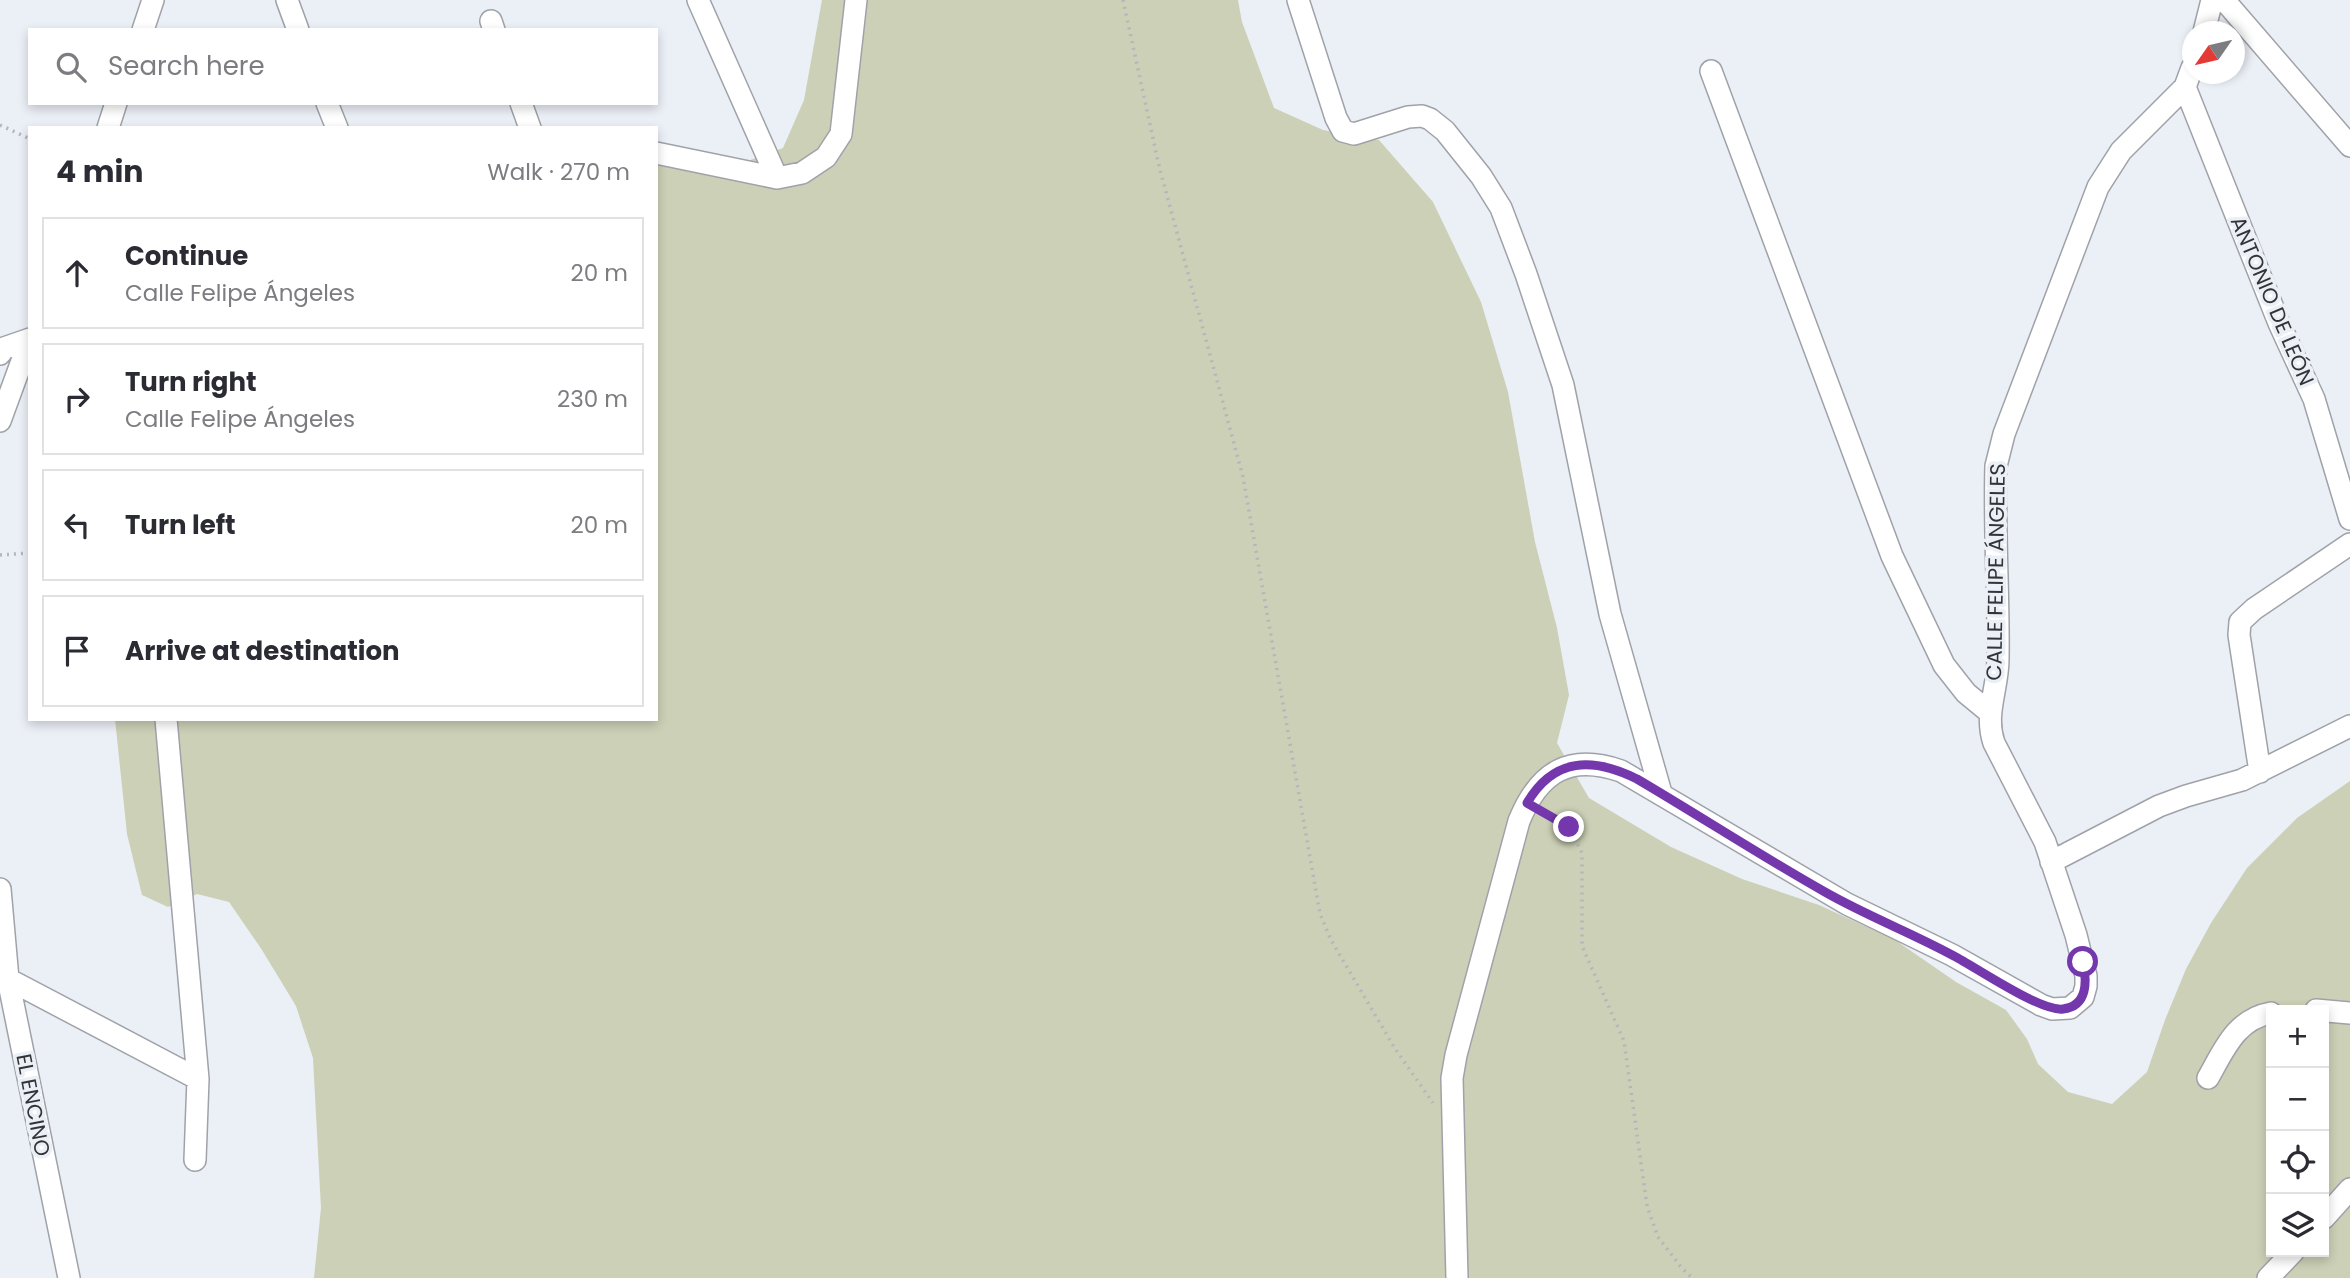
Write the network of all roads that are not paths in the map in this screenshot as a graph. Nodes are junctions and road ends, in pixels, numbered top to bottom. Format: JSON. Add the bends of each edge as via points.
{"nodes":[{"id":1,"x":153,"y":0,"type":"edge"},
{"id":2,"x":287,"y":0,"type":"edge"},
{"id":3,"x":698,"y":0,"type":"edge"},
{"id":4,"x":856,"y":0,"type":"edge"},
{"id":5,"x":1298,"y":0,"type":"edge"},
{"id":6,"x":2212,"y":0,"type":"edge"},
{"id":7,"x":2224,"y":0,"type":"edge"},
{"id":8,"x":2207,"y":21,"type":"edge"},
{"id":9,"x":144,"y":28,"type":"edge"},
{"id":10,"x":297,"y":28,"type":"edge"},
{"id":11,"x":1711,"y":71,"type":"dead end"},
{"id":12,"x":2182,"y":84,"type":"edge"},
{"id":13,"x":2192,"y":84,"type":"edge"},
{"id":14,"x":115,"y":105,"type":"edge"},
{"id":15,"x":328,"y":105,"type":"edge"},
{"id":16,"x":522,"y":105,"type":"edge"},
{"id":17,"x":109,"y":126,"type":"edge"},
{"id":18,"x":336,"y":126,"type":"edge"},
{"id":19,"x":529,"y":126,"type":"edge"},
{"id":20,"x":2350,"y":146,"type":"edge"},
{"id":21,"x":658,"y":153,"type":"edge"},
{"id":22,"x":777,"y":178,"type":"junction"},
{"id":23,"x":28,"y":340,"type":"edge"},
{"id":24,"x":28,"y":344,"type":"edge"},
{"id":25,"x":0,"y":354,"type":"edge"},
{"id":26,"x":0,"y":421,"type":"edge"},
{"id":27,"x":2350,"y":519,"type":"edge"},
{"id":28,"x":2350,"y":544,"type":"edge"},
{"id":29,"x":1989,"y":712,"type":"junction"},
{"id":30,"x":166,"y":721,"type":"edge"},
{"id":31,"x":2350,"y":726,"type":"edge"},
{"id":32,"x":2260,"y":772,"type":"junction"},
{"id":33,"x":1661,"y":793,"type":"junction"},
{"id":34,"x":2051,"y":862,"type":"junction"},
{"id":35,"x":0,"y":890,"type":"edge"},
{"id":36,"x":4,"y":979,"type":"edge"},
{"id":37,"x":2329,"y":1011,"type":"edge"},
{"id":38,"x":2350,"y":1013,"type":"edge"},
{"id":39,"x":2266,"y":1015,"type":"edge"},
{"id":40,"x":198,"y":1079,"type":"junction"},
{"id":41,"x":2208,"y":1079,"type":"dead end"},
{"id":42,"x":195,"y":1160,"type":"dead end"},
{"id":43,"x":2350,"y":1189,"type":"edge"},
{"id":44,"x":2329,"y":1212,"type":"edge"},
{"id":45,"x":2288,"y":1257,"type":"edge"},
{"id":46,"x":69,"y":1278,"type":"edge"},
{"id":47,"x":1457,"y":1278,"type":"edge"},
{"id":48,"x":2268,"y":1278,"type":"edge"}],
"edges":[{"from":1,"to":9,"type":"street"},
{"from":2,"to":10,"type":"street"},
{"from":3,"to":22,"type":"street"},
{"from":4,"to":22,"type":"street","via":[[841,134],[826,157],[803,173]]},
{"from":5,"to":33,"type":"street","via":[[1343,131],[1360,134],[1415,116],[1430,119],[1481,176],[1501,208],[1563,385],[1615,638]]},
{"from":6,"to":8,"type":"street"},
{"from":7,"to":20,"type":"street"},
{"from":11,"to":29,"type":"street","via":[[1892,556],[1944,665]]},
{"from":12,"to":29,"type":"street","name":"CALLE FELIPE ÁNGELES","via":[[2121,150],[2103,178],[2004,434],[1995,488],[1998,664]]},
{"from":13,"to":27,"type":"street","name":"ANTONIO DE LEÓN","via":[[2279,323],[2314,399]]},
{"from":14,"to":17,"type":"street"},
{"from":15,"to":18,"type":"street"},
{"from":16,"to":19,"type":"street"},
{"from":21,"to":22,"type":"street"},
{"from":23,"to":25,"type":"street","via":[[4,348]]},
{"from":24,"to":26,"type":"street"},
{"from":28,"to":32,"type":"street","via":[[2240,622]]},
{"from":29,"to":34,"type":"street","name":"CALLE FELIPE ÁNGELES","via":[[1994,743]]},
{"from":30,"to":40,"type":"street"},
{"from":31,"to":32,"type":"street"},
{"from":32,"to":34,"type":"street","via":[[2159,806]]},
{"from":33,"to":34,"type":"street","name":"CALLE FELIPE ÁNGELES","via":[[1825,892],[2041,1005],[2062,1010],[2083,997],[2086,976]]},
{"from":33,"to":47,"type":"street","name":"CALLE FELIPE ÁNGELES","via":[[1604,765],[1577,764],[1547,778],[1523,812],[1452,1078]]},
{"from":35,"to":36,"type":"street","name":"EL ENCINO"},
{"from":36,"to":40,"type":"street"},
{"from":36,"to":46,"type":"street","name":"EL ENCINO"},
{"from":37,"to":38,"type":"street"},
{"from":39,"to":41,"type":"street","via":[[2240,1028]]},
{"from":40,"to":42,"type":"street"},
{"from":43,"to":44,"type":"street"},
{"from":45,"to":48,"type":"street"}]}
